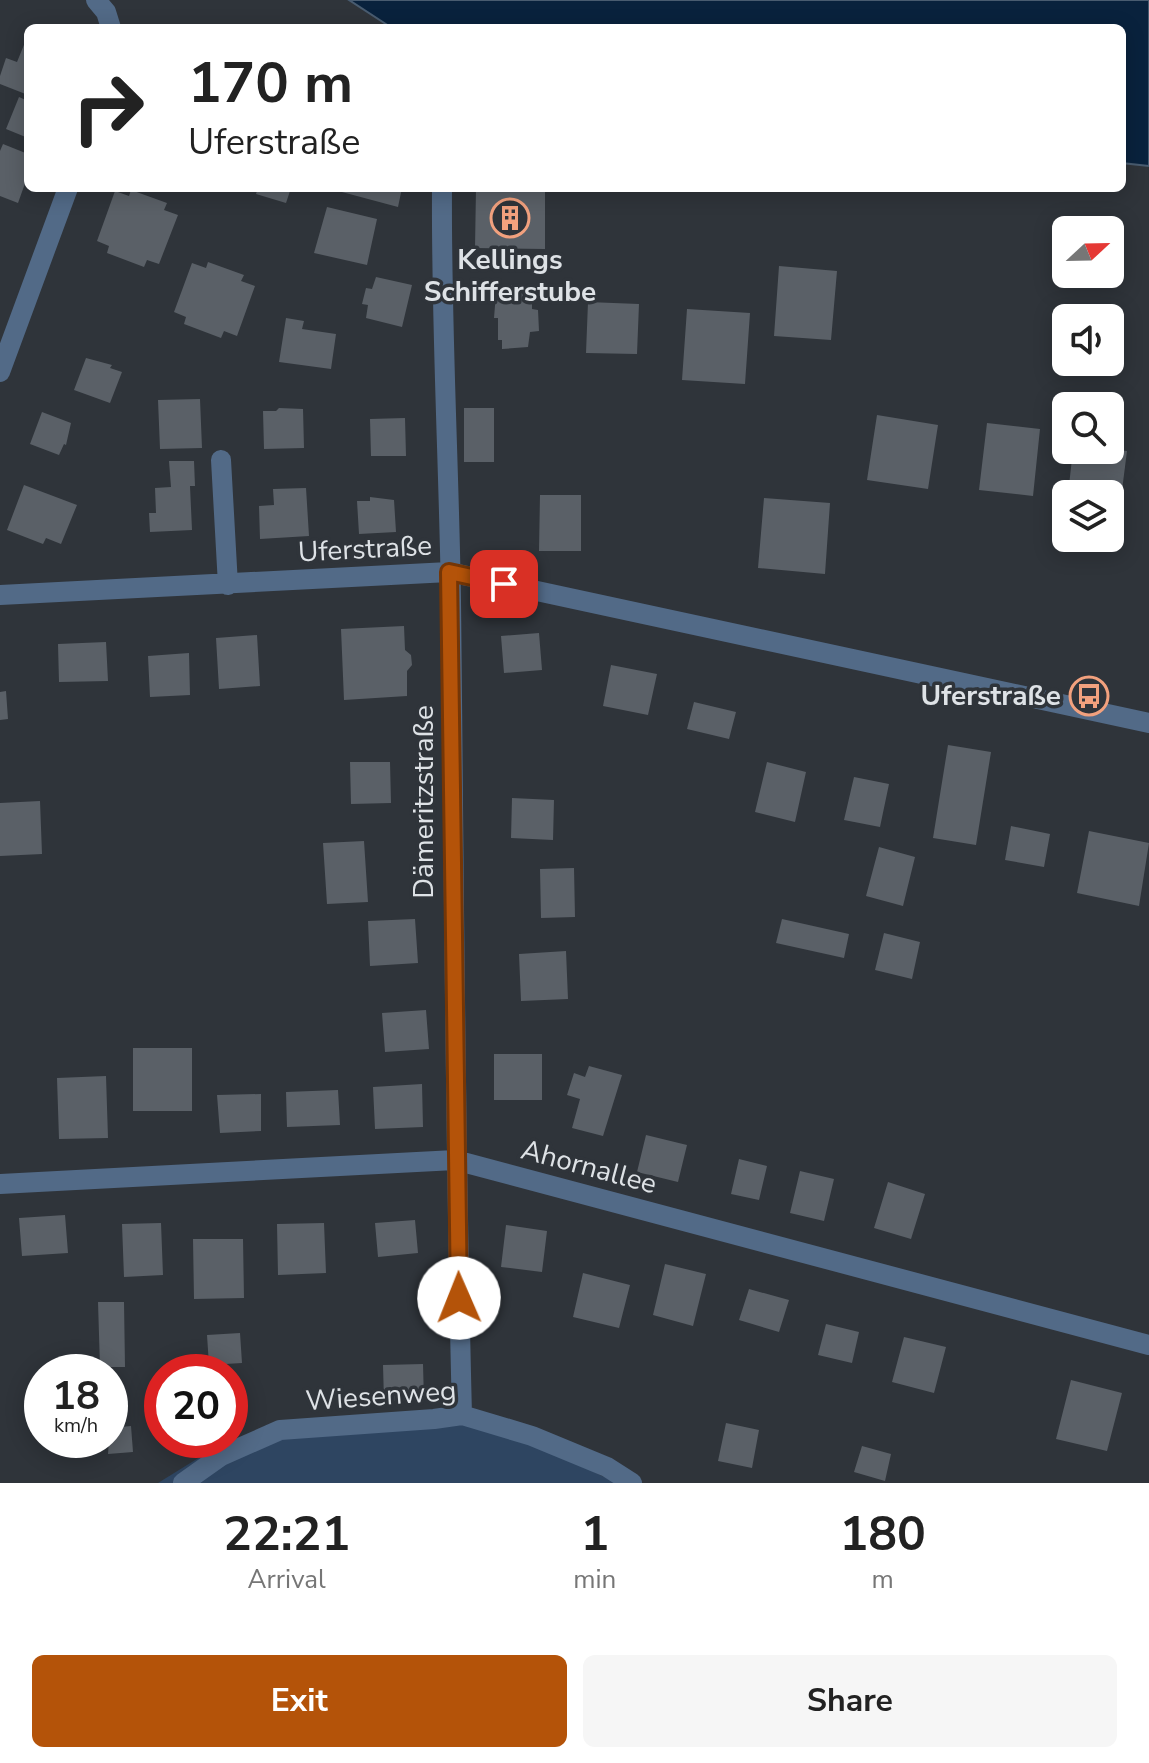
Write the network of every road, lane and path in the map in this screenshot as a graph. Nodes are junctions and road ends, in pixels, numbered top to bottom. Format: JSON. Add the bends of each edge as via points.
{"nodes":[{"id":1,"x":67,"y":192,"type":"edge"},
{"id":2,"x":442,"y":192,"type":"edge"},
{"id":3,"x":0,"y":372,"type":"edge"},
{"id":4,"x":221,"y":460,"type":"dead end"},
{"id":5,"x":449,"y":572,"type":"junction"},
{"id":6,"x":228,"y":585,"type":"junction"},
{"id":7,"x":0,"y":595,"type":"edge"},
{"id":8,"x":1149,"y":723,"type":"edge"},
{"id":9,"x":455,"y":1160,"type":"junction"},
{"id":10,"x":0,"y":1184,"type":"edge"},
{"id":11,"x":1149,"y":1345,"type":"edge"},
{"id":12,"x":462,"y":1415,"type":"junction"},
{"id":13,"x":183,"y":1483,"type":"edge"},
{"id":14,"x":632,"y":1483,"type":"edge"}],
"edges":[{"from":1,"to":3,"type":"street"},
{"from":2,"to":5,"type":"street","name":"Dämeritzstraße"},
{"from":4,"to":6,"type":"street"},
{"from":5,"to":6,"type":"street","name":"Uferstraße"},
{"from":5,"to":8,"type":"street","name":"Uferstraße"},
{"from":5,"to":9,"type":"street","name":"Dämeritzstraße"},
{"from":6,"to":7,"type":"street","name":"Uferstraße"},
{"from":9,"to":10,"type":"street","name":"Ahornallee"},
{"from":9,"to":11,"type":"street","name":"Ahornallee"},
{"from":9,"to":12,"type":"street","name":"Dämeritzstraße"},
{"from":12,"to":13,"type":"street","name":"Wiesenweg","via":[[280,1430],[221,1456]]},
{"from":12,"to":14,"type":"street","name":"Wiesenweg","via":[[532,1436]]}]}
